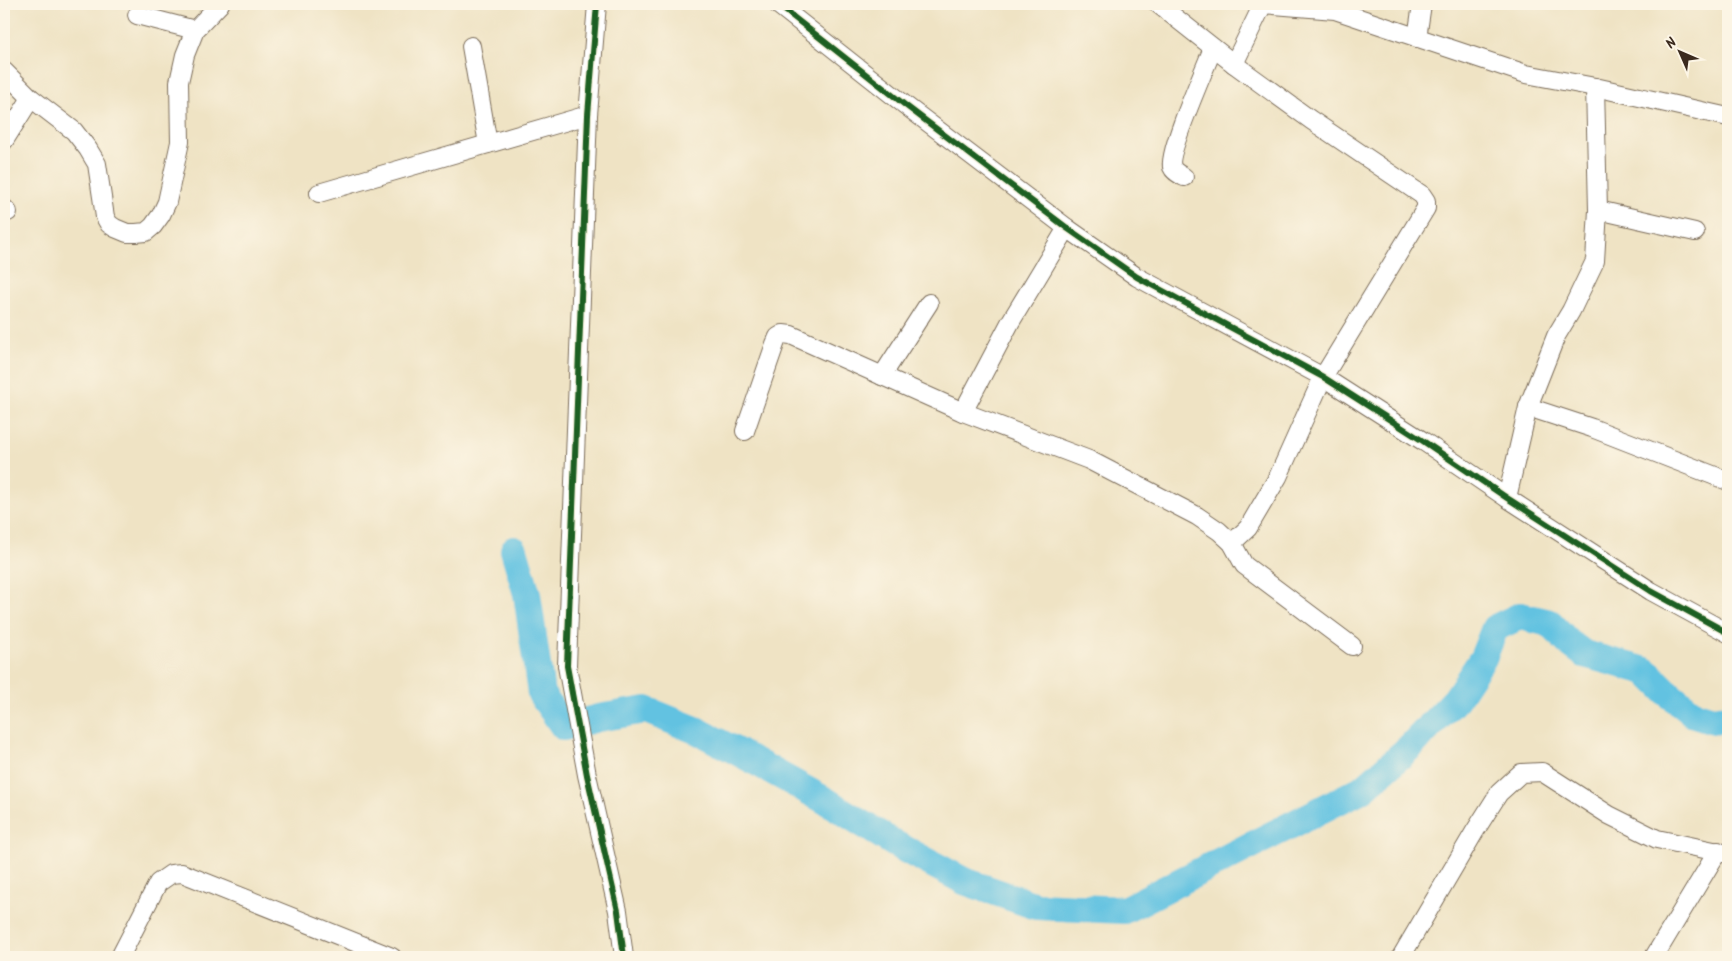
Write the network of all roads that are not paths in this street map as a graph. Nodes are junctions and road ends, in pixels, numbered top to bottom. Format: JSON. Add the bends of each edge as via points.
{"nodes":[{"id":1,"x":220,"y":4,"type":"edge"},
{"id":2,"x":597,"y":4,"type":"edge"},
{"id":3,"x":777,"y":4,"type":"edge"},
{"id":4,"x":1158,"y":4,"type":"edge"},
{"id":5,"x":1263,"y":4,"type":"edge"},
{"id":6,"x":1422,"y":4,"type":"edge"},
{"id":7,"x":137,"y":15,"type":"dead end"},
{"id":8,"x":196,"y":30,"type":"junction"},
{"id":9,"x":1416,"y":38,"type":"junction"},
{"id":10,"x":471,"y":46,"type":"dead end"},
{"id":11,"x":1214,"y":48,"type":"junction"},
{"id":12,"x":1234,"y":64,"type":"junction"},
{"id":13,"x":4,"y":71,"type":"edge"},
{"id":14,"x":1595,"y":87,"type":"junction"},
{"id":15,"x":30,"y":98,"type":"junction"},
{"id":16,"x":588,"y":115,"type":"junction"},
{"id":17,"x":1728,"y":117,"type":"edge"},
{"id":18,"x":4,"y":142,"type":"edge"},
{"id":19,"x":488,"y":144,"type":"junction"},
{"id":20,"x":1184,"y":177,"type":"dead end"},
{"id":21,"x":319,"y":193,"type":"dead end"},
{"id":22,"x":1598,"y":210,"type":"junction"},
{"id":23,"x":1067,"y":228,"type":"junction"},
{"id":24,"x":1695,"y":232,"type":"dead end"},
{"id":25,"x":929,"y":302,"type":"dead end"},
{"id":26,"x":882,"y":376,"type":"junction"},
{"id":27,"x":1323,"y":377,"type":"junction"},
{"id":28,"x":1528,"y":407,"type":"junction"},
{"id":29,"x":963,"y":412,"type":"junction"},
{"id":30,"x":745,"y":431,"type":"dead end"},
{"id":31,"x":1728,"y":481,"type":"edge"},
{"id":32,"x":1507,"y":498,"type":"junction"},
{"id":33,"x":1232,"y":543,"type":"junction"},
{"id":34,"x":1728,"y":633,"type":"edge"},
{"id":35,"x":1352,"y":646,"type":"dead end"},
{"id":36,"x":1723,"y":853,"type":"edge"},
{"id":37,"x":120,"y":957,"type":"edge"},
{"id":38,"x":392,"y":957,"type":"edge"},
{"id":39,"x":624,"y":957,"type":"edge"},
{"id":40,"x":1401,"y":957,"type":"edge"},
{"id":41,"x":1654,"y":957,"type":"edge"}],
"edges":[{"from":1,"to":8,"type":"street"},
{"from":2,"to":16,"type":"street"},
{"from":3,"to":23,"type":"street"},
{"from":4,"to":11,"type":"street"},
{"from":5,"to":9,"type":"street","via":[[1335,10]]},
{"from":5,"to":12,"type":"street"},
{"from":6,"to":9,"type":"street"},
{"from":7,"to":8,"type":"street"},
{"from":8,"to":15,"type":"street","via":[[185,55],[179,82],[180,142],[167,202],[161,215],[146,232],[127,233],[109,224],[104,217],[97,164],[88,149],[74,131]]},
{"from":9,"to":14,"type":"street","via":[[1526,74]]},
{"from":10,"to":19,"type":"street"},
{"from":11,"to":12,"type":"street"},
{"from":11,"to":20,"type":"street","via":[[1172,154],[1174,171]]},
{"from":12,"to":27,"type":"street","via":[[1422,194],[1426,201],[1426,208]]},
{"from":13,"to":15,"type":"street"},
{"from":14,"to":17,"type":"street"},
{"from":14,"to":22,"type":"street"},
{"from":15,"to":18,"type":"street"},
{"from":16,"to":19,"type":"street"},
{"from":16,"to":39,"type":"street","via":[[566,666],[618,911]]},
{"from":19,"to":21,"type":"street"},
{"from":22,"to":24,"type":"street"},
{"from":22,"to":28,"type":"street","via":[[1595,261],[1556,336]]},
{"from":23,"to":27,"type":"street","via":[[1137,276]]},
{"from":23,"to":29,"type":"street","via":[[1011,321]]},
{"from":25,"to":26,"type":"street"},
{"from":26,"to":29,"type":"street"},
{"from":26,"to":30,"type":"street","via":[[783,334],[778,337]]},
{"from":27,"to":32,"type":"street"},
{"from":27,"to":33,"type":"street","via":[[1278,477],[1248,528]]},
{"from":28,"to":31,"type":"street","via":[[1592,428]]},
{"from":28,"to":32,"type":"street"},
{"from":29,"to":33,"type":"street","via":[[1089,460],[1197,516]]},
{"from":32,"to":34,"type":"street","via":[[1651,591]]},
{"from":33,"to":35,"type":"street","via":[[1244,565]]},
{"from":36,"to":40,"type":"street","via":[[1656,839],[1609,815],[1542,772],[1521,773],[1499,793],[1474,830]]},
{"from":36,"to":41,"type":"street"},
{"from":37,"to":38,"type":"street","via":[[158,883],[171,874],[182,873]]}]}
